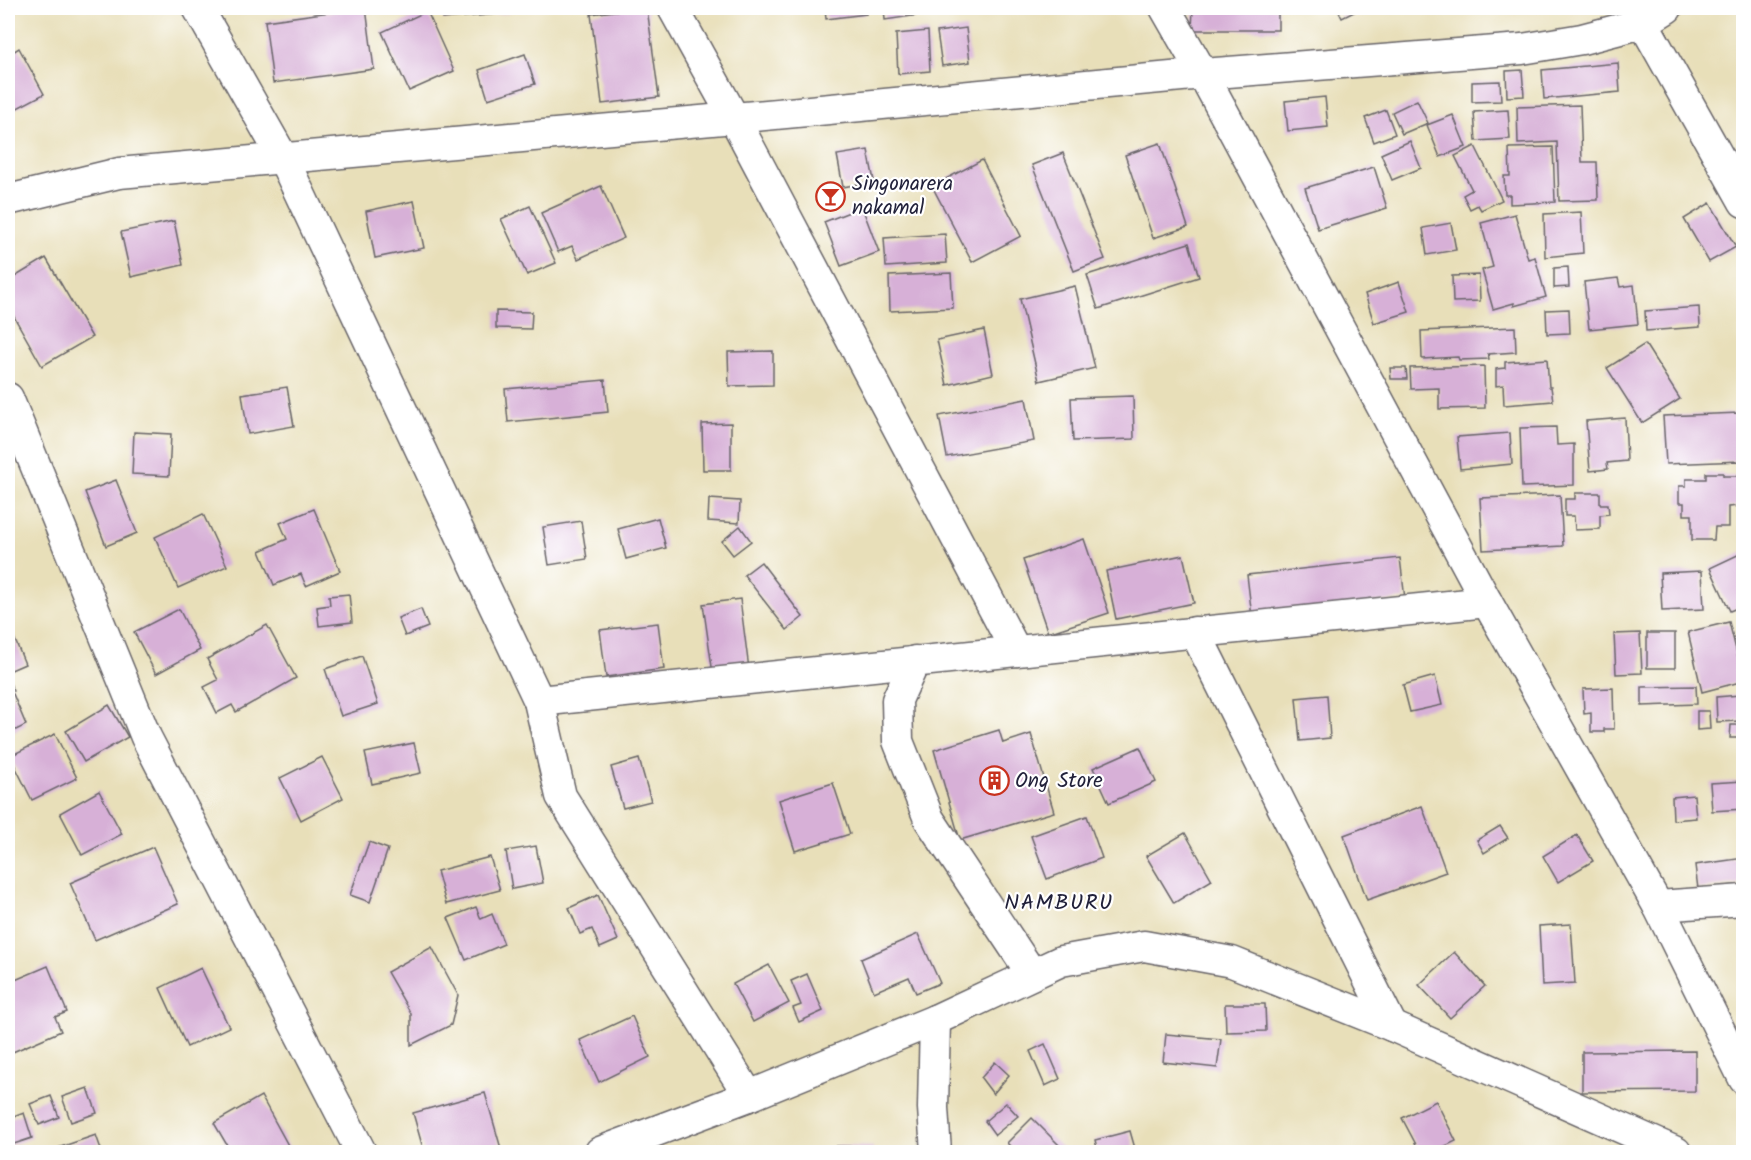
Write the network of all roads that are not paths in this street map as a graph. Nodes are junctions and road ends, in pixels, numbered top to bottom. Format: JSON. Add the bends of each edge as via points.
{"nodes":[{"id":1,"x":198,"y":8,"type":"edge"},
{"id":2,"x":673,"y":8,"type":"edge"},
{"id":3,"x":1165,"y":8,"type":"edge"},
{"id":4,"x":1648,"y":13,"type":"edge"},
{"id":5,"x":1203,"y":74,"type":"junction"},
{"id":6,"x":734,"y":118,"type":"junction"},
{"id":7,"x":283,"y":158,"type":"junction"},
{"id":8,"x":8,"y":200,"type":"edge"},
{"id":9,"x":1743,"y":202,"type":"edge"},
{"id":10,"x":8,"y":399,"type":"edge"},
{"id":11,"x":1487,"y":602,"type":"junction"},
{"id":12,"x":1195,"y":632,"type":"junction"},
{"id":13,"x":1016,"y":651,"type":"junction"},
{"id":14,"x":915,"y":661,"type":"junction"},
{"id":15,"x":539,"y":701,"type":"junction"},
{"id":16,"x":1743,"y":900,"type":"edge"},
{"id":17,"x":1658,"y":906,"type":"junction"},
{"id":18,"x":1032,"y":974,"type":"junction"},
{"id":19,"x":935,"y":1020,"type":"junction"},
{"id":20,"x":1392,"y":1026,"type":"junction"},
{"id":21,"x":1743,"y":1079,"type":"edge"},
{"id":22,"x":749,"y":1096,"type":"junction"},
{"id":23,"x":362,"y":1152,"type":"edge"},
{"id":24,"x":600,"y":1152,"type":"edge"},
{"id":25,"x":936,"y":1152,"type":"edge"},
{"id":26,"x":1676,"y":1152,"type":"edge"}],
"edges":[{"from":1,"to":7,"type":"street"},
{"from":2,"to":6,"type":"street"},
{"from":3,"to":5,"type":"street"},
{"from":4,"to":5,"type":"street","via":[[1582,39],[1522,49]]},
{"from":4,"to":9,"type":"street"},
{"from":5,"to":6,"type":"street"},
{"from":5,"to":11,"type":"street"},
{"from":6,"to":7,"type":"street"},
{"from":6,"to":13,"type":"street"},
{"from":7,"to":8,"type":"street","via":[[119,173]]},
{"from":7,"to":15,"type":"street"},
{"from":10,"to":23,"type":"street","via":[[146,737]]},
{"from":11,"to":12,"type":"street"},
{"from":11,"to":17,"type":"street"},
{"from":12,"to":13,"type":"street"},
{"from":12,"to":20,"type":"street"},
{"from":13,"to":14,"type":"street"},
{"from":14,"to":15,"type":"street"},
{"from":14,"to":18,"type":"street","via":[[897,700],[898,741],[929,819]]},
{"from":15,"to":22,"type":"street","via":[[561,796]]},
{"from":16,"to":17,"type":"street"},
{"from":17,"to":21,"type":"street"},
{"from":18,"to":19,"type":"street"},
{"from":18,"to":20,"type":"street","via":[[1061,961],[1144,946],[1232,962]]},
{"from":19,"to":22,"type":"street"},
{"from":19,"to":25,"type":"street"},
{"from":20,"to":26,"type":"street"},
{"from":22,"to":24,"type":"street"}]}
